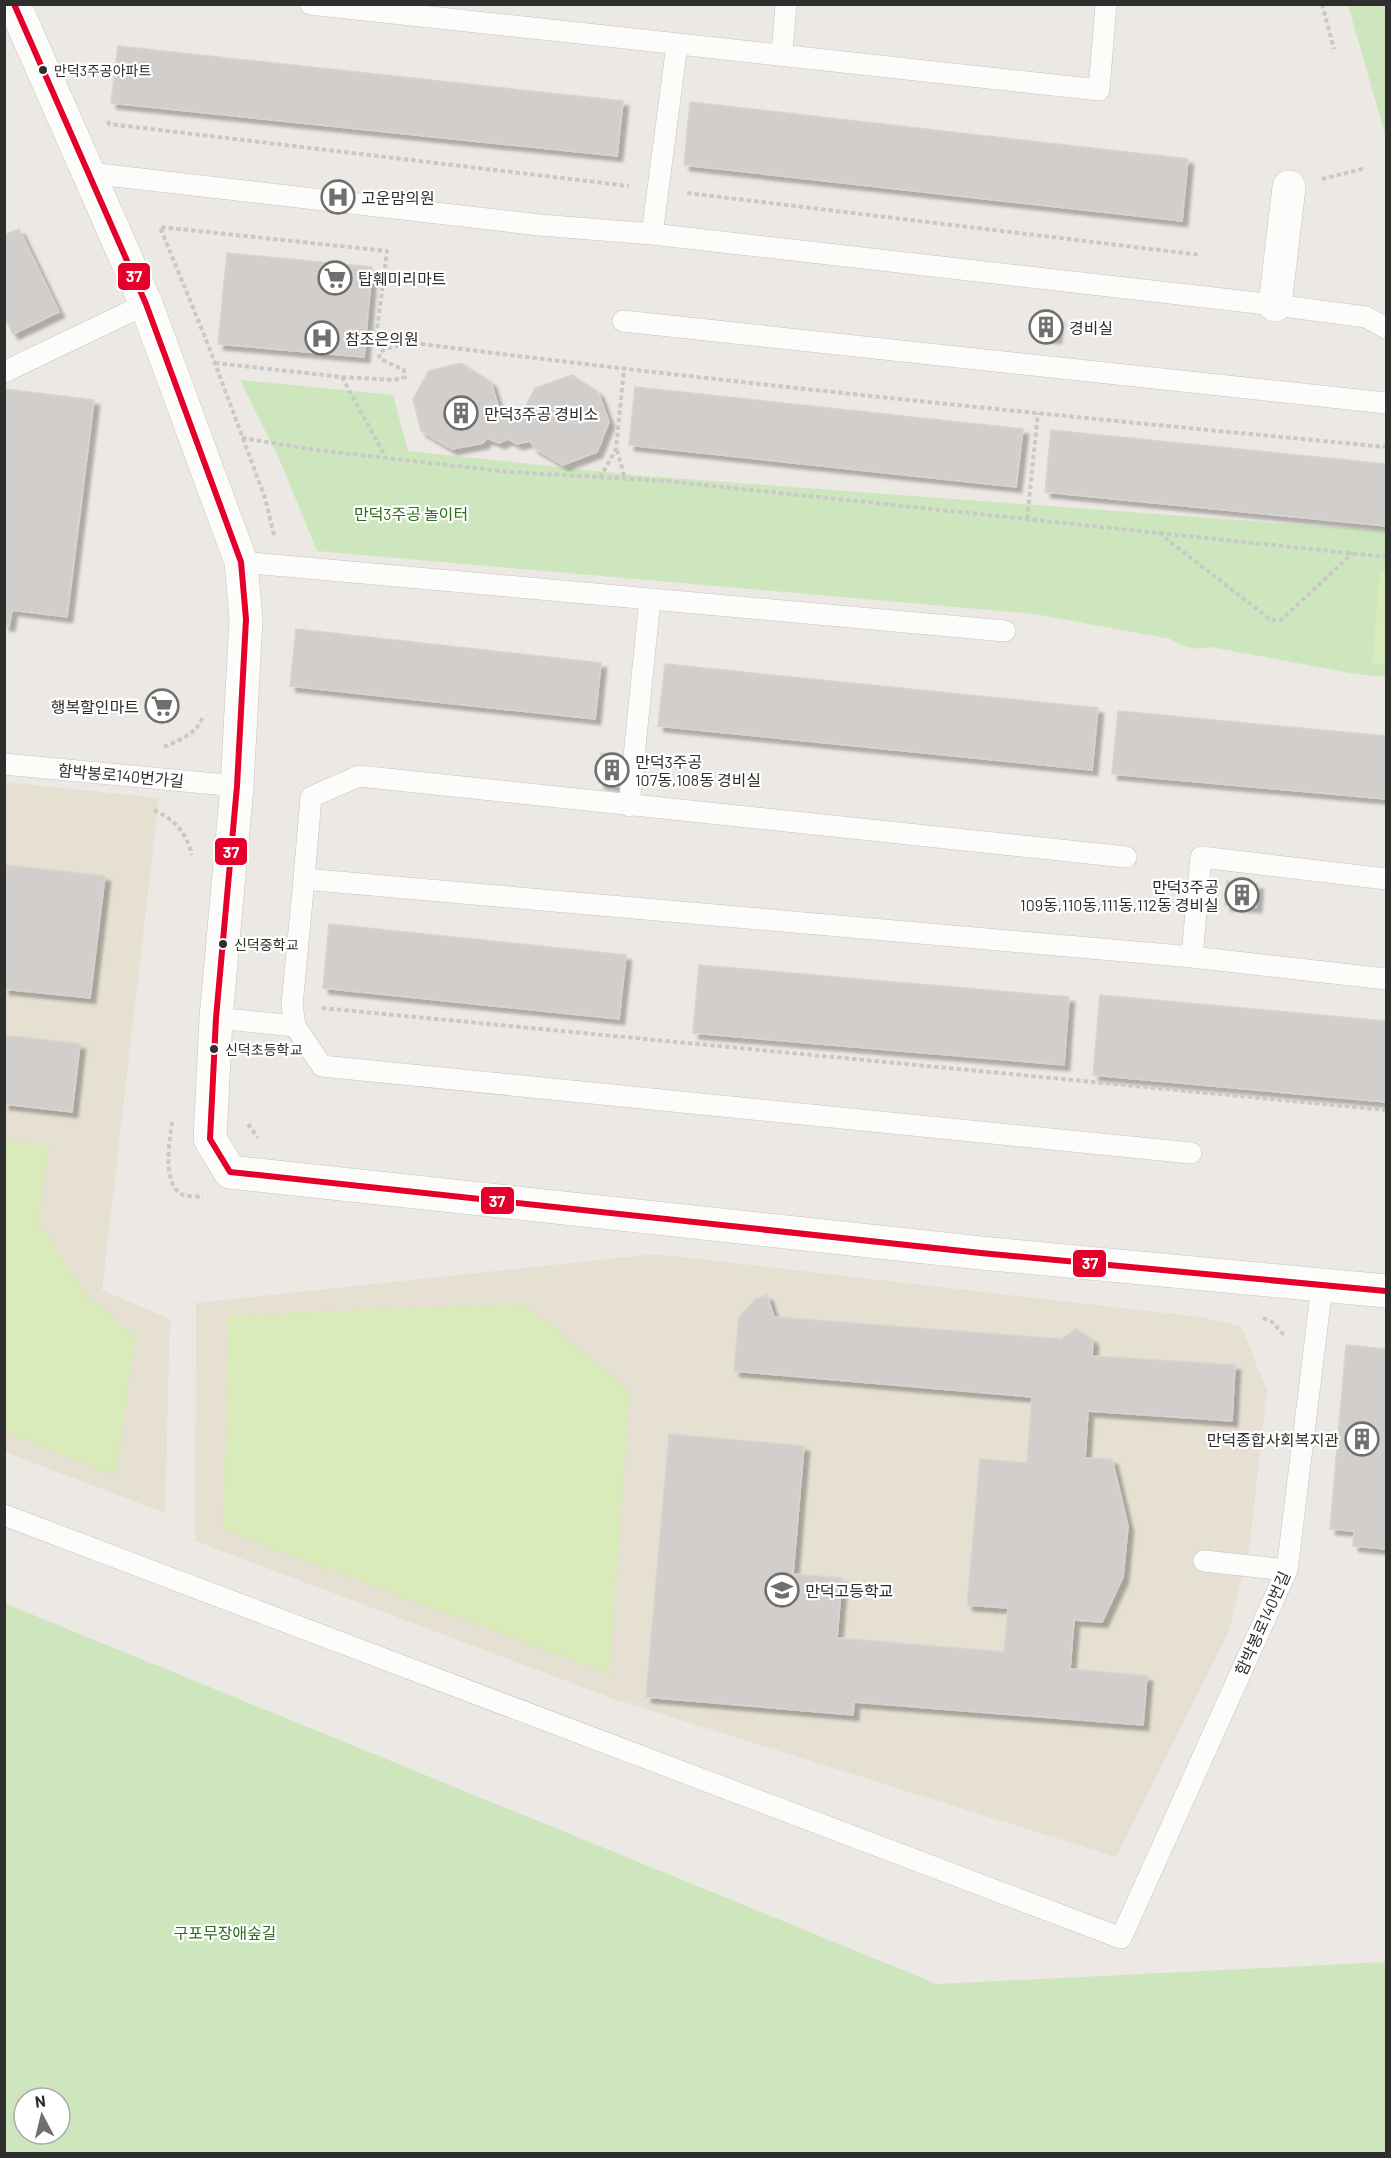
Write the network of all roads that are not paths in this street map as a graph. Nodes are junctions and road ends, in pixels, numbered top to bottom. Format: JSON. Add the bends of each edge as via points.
{"nodes":[{"id":1,"x":14,"y":4,"type":"edge"},
{"id":2,"x":310,"y":4,"type":"edge"},
{"id":3,"x":786,"y":4,"type":"edge"},
{"id":4,"x":1106,"y":4,"type":"edge"},
{"id":5,"x":676,"y":45,"type":"junction"},
{"id":6,"x":782,"y":53,"type":"junction"},
{"id":7,"x":89,"y":173,"type":"junction"},
{"id":8,"x":1289,"y":187,"type":"road end"},
{"id":9,"x":652,"y":234,"type":"junction"},
{"id":10,"x":146,"y":304,"type":"junction"},
{"id":11,"x":1275,"y":305,"type":"junction"},
{"id":12,"x":623,"y":321,"type":"dead end"},
{"id":13,"x":1386,"y":328,"type":"edge"},
{"id":14,"x":4,"y":372,"type":"edge"},
{"id":15,"x":1386,"y":403,"type":"edge"},
{"id":16,"x":240,"y":562,"type":"junction"},
{"id":17,"x":651,"y":599,"type":"junction"},
{"id":18,"x":1005,"y":632,"type":"dead end"},
{"id":19,"x":4,"y":764,"type":"edge"},
{"id":20,"x":237,"y":786,"type":"junction"},
{"id":21,"x":629,"y":806,"type":"junction"},
{"id":22,"x":1126,"y":857,"type":"dead end"},
{"id":23,"x":304,"y":879,"type":"junction"},
{"id":24,"x":1386,"y":879,"type":"edge"},
{"id":25,"x":1192,"y":957,"type":"junction"},
{"id":26,"x":1386,"y":979,"type":"edge"},
{"id":27,"x":293,"y":1015,"type":"junction"},
{"id":28,"x":216,"y":1018,"type":"junction"},
{"id":29,"x":1191,"y":1153,"type":"dead end"},
{"id":30,"x":1322,"y":1286,"type":"junction"},
{"id":31,"x":1386,"y":1291,"type":"edge"},
{"id":32,"x":4,"y":1515,"type":"edge"},
{"id":33,"x":1204,"y":1561,"type":"dead end"},
{"id":34,"x":1287,"y":1570,"type":"junction"}],
"edges":[{"from":1,"to":7,"type":"street"},
{"from":2,"to":5,"type":"lane"},
{"from":3,"to":6,"type":"lane"},
{"from":4,"to":6,"type":"lane","via":[[1099,90]]},
{"from":5,"to":6,"type":"lane"},
{"from":5,"to":9,"type":"lane"},
{"from":7,"to":9,"type":"lane","via":[[540,225]]},
{"from":7,"to":10,"type":"street"},
{"from":8,"to":11,"type":"street"},
{"from":9,"to":11,"type":"lane"},
{"from":10,"to":14,"type":"lane"},
{"from":10,"to":16,"type":"street"},
{"from":11,"to":13,"type":"lane","via":[[1366,317]]},
{"from":12,"to":15,"type":"lane"},
{"from":16,"to":17,"type":"lane"},
{"from":16,"to":20,"type":"street","via":[[246,619]]},
{"from":17,"to":18,"type":"lane"},
{"from":17,"to":21,"type":"lane"},
{"from":19,"to":20,"type":"lane","name":"함박봉로140번가길"},
{"from":20,"to":28,"type":"street"},
{"from":21,"to":22,"type":"lane"},
{"from":21,"to":23,"type":"lane","via":[[359,776],[311,797]]},
{"from":23,"to":25,"type":"lane"},
{"from":23,"to":27,"type":"lane"},
{"from":24,"to":25,"type":"lane","via":[[1201,857]]},
{"from":25,"to":26,"type":"lane"},
{"from":27,"to":28,"type":"lane"},
{"from":27,"to":29,"type":"lane","via":[[322,1066]]},
{"from":28,"to":30,"type":"street","via":[[210,1139],[230,1172]]},
{"from":30,"to":31,"type":"street"},
{"from":30,"to":34,"type":"lane","name":"함박봉로140번길"},
{"from":32,"to":34,"type":"lane","name":"함박봉로140번길","via":[[1121,1938]]},
{"from":33,"to":34,"type":"lane"}]}
